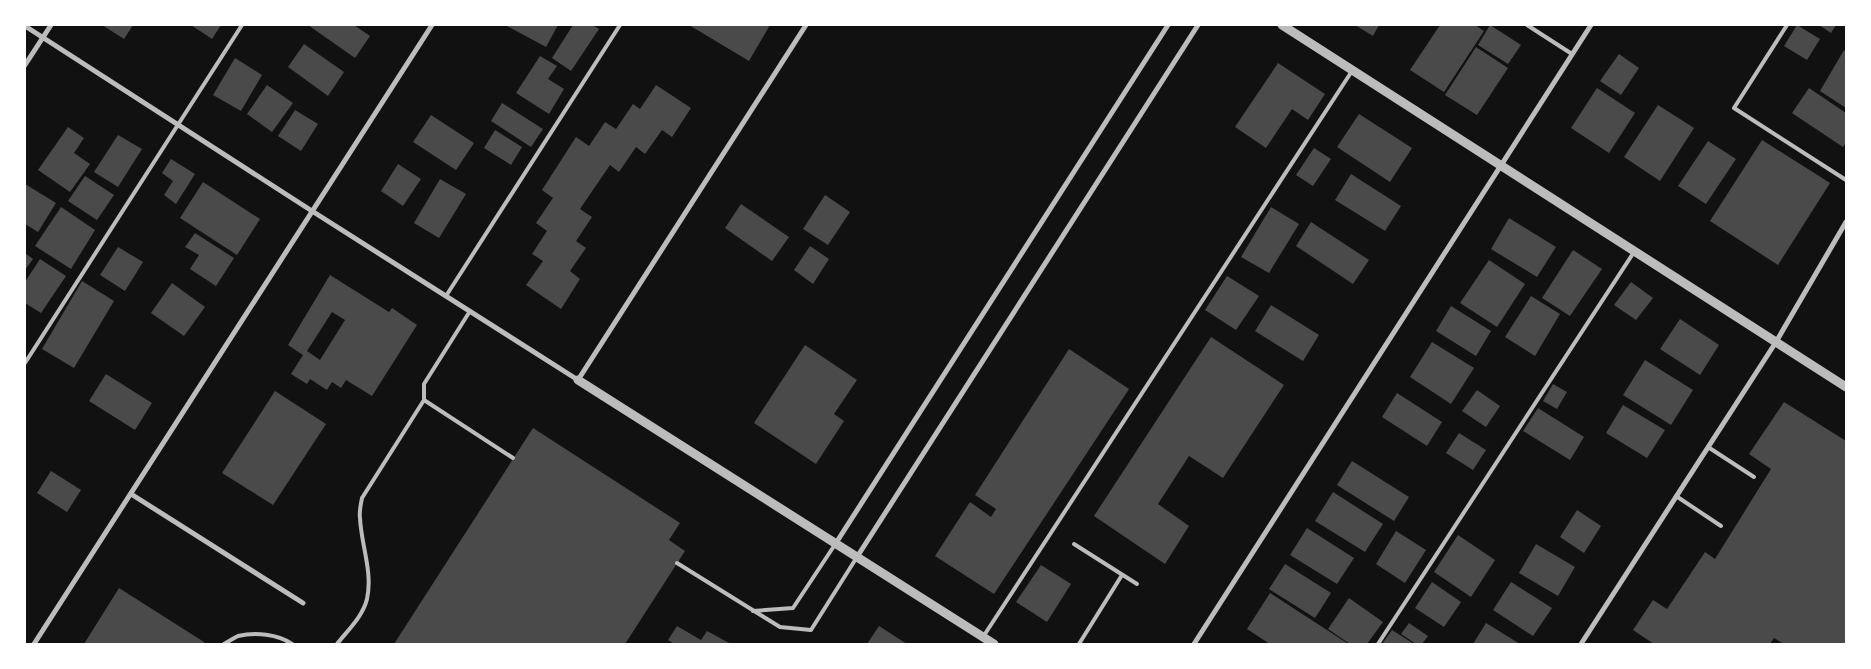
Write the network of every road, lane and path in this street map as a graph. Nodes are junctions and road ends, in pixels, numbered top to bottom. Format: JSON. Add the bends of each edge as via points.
{"nodes":[{"id":1,"x":51,"y":25,"type":"edge"},
{"id":2,"x":242,"y":25,"type":"edge"},
{"id":3,"x":432,"y":25,"type":"edge"},
{"id":4,"x":620,"y":25,"type":"edge"},
{"id":5,"x":806,"y":25,"type":"edge"},
{"id":6,"x":1168,"y":25,"type":"edge"},
{"id":7,"x":1198,"y":25,"type":"edge"},
{"id":8,"x":1282,"y":25,"type":"edge"},
{"id":9,"x":1527,"y":25,"type":"edge"},
{"id":10,"x":1591,"y":25,"type":"edge"},
{"id":11,"x":1787,"y":25,"type":"edge"},
{"id":12,"x":25,"y":26,"type":"edge"},
{"id":13,"x":43,"y":38,"type":"junction"},
{"id":14,"x":1572,"y":54,"type":"junction"},
{"id":15,"x":25,"y":66,"type":"edge"},
{"id":16,"x":1352,"y":71,"type":"junction"},
{"id":17,"x":178,"y":124,"type":"junction"},
{"id":18,"x":1500,"y":166,"type":"junction"},
{"id":19,"x":1846,"y":180,"type":"edge"},
{"id":20,"x":312,"y":211,"type":"junction"},
{"id":21,"x":1846,"y":222,"type":"edge"},
{"id":22,"x":1634,"y":252,"type":"junction"},
{"id":23,"x":446,"y":296,"type":"junction"},
{"id":24,"x":470,"y":311,"type":"junction"},
{"id":25,"x":1776,"y":342,"type":"junction"},
{"id":26,"x":25,"y":363,"type":"edge"},
{"id":27,"x":578,"y":380,"type":"junction"},
{"id":28,"x":1846,"y":387,"type":"edge"},
{"id":29,"x":424,"y":400,"type":"junction"},
{"id":30,"x":1708,"y":447,"type":"junction"},
{"id":31,"x":514,"y":458,"type":"dead end"},
{"id":32,"x":1754,"y":477,"type":"dead end"},
{"id":33,"x":131,"y":494,"type":"junction"},
{"id":34,"x":1676,"y":496,"type":"junction"},
{"id":35,"x":1720,"y":526,"type":"dead end"},
{"id":36,"x":836,"y":543,"type":"junction"},
{"id":37,"x":1074,"y":544,"type":"dead end"},
{"id":38,"x":857,"y":557,"type":"junction"},
{"id":39,"x":677,"y":563,"type":"dead end"},
{"id":40,"x":1122,"y":575,"type":"junction"},
{"id":41,"x":1137,"y":584,"type":"dead end"},
{"id":42,"x":303,"y":603,"type":"dead end"},
{"id":43,"x":753,"y":611,"type":"junction"},
{"id":44,"x":983,"y":637,"type":"junction"},
{"id":45,"x":1584,"y":643,"type":"edge"},
{"id":46,"x":34,"y":644,"type":"edge"},
{"id":47,"x":224,"y":644,"type":"edge"},
{"id":48,"x":292,"y":644,"type":"edge"},
{"id":49,"x":338,"y":644,"type":"edge"},
{"id":50,"x":994,"y":644,"type":"edge"},
{"id":51,"x":1079,"y":644,"type":"edge"},
{"id":52,"x":1194,"y":644,"type":"edge"},
{"id":53,"x":1378,"y":644,"type":"edge"}],
"edges":[{"from":1,"to":13,"type":"street"},
{"from":2,"to":17,"type":"lane"},
{"from":3,"to":20,"type":"street"},
{"from":4,"to":23,"type":"lane"},
{"from":5,"to":27,"type":"street"},
{"from":6,"to":36,"type":"street"},
{"from":7,"to":38,"type":"street"},
{"from":8,"to":16,"type":"street"},
{"from":9,"to":14,"type":"lane"},
{"from":10,"to":14,"type":"street"},
{"from":11,"to":19,"type":"lane","via":[[1734,108]]},
{"from":12,"to":13,"type":"street"},
{"from":13,"to":15,"type":"street"},
{"from":13,"to":17,"type":"street"},
{"from":14,"to":18,"type":"street"},
{"from":16,"to":18,"type":"street"},
{"from":16,"to":44,"type":"lane"},
{"from":17,"to":20,"type":"street"},
{"from":17,"to":26,"type":"lane"},
{"from":18,"to":22,"type":"street"},
{"from":18,"to":52,"type":"street"},
{"from":20,"to":23,"type":"street"},
{"from":20,"to":33,"type":"street"},
{"from":21,"to":25,"type":"street"},
{"from":22,"to":25,"type":"street"},
{"from":22,"to":53,"type":"lane"},
{"from":23,"to":24,"type":"street"},
{"from":24,"to":27,"type":"street"},
{"from":24,"to":29,"type":"lane","via":[[424,384]]},
{"from":25,"to":28,"type":"street"},
{"from":25,"to":30,"type":"street"},
{"from":27,"to":36,"type":"street"},
{"from":29,"to":31,"type":"lane"},
{"from":29,"to":49,"type":"lane","via":[[362,498],[360,517],[367,599],[361,613]]},
{"from":30,"to":32,"type":"lane"},
{"from":30,"to":34,"type":"street"},
{"from":33,"to":42,"type":"street"},
{"from":33,"to":46,"type":"street"},
{"from":34,"to":35,"type":"lane"},
{"from":34,"to":45,"type":"street"},
{"from":36,"to":38,"type":"street"},
{"from":36,"to":43,"type":"lane","via":[[792,608]]},
{"from":37,"to":40,"type":"lane"},
{"from":38,"to":43,"type":"lane","via":[[811,630],[780,627]]},
{"from":38,"to":44,"type":"street"},
{"from":39,"to":43,"type":"lane"},
{"from":40,"to":41,"type":"lane"},
{"from":40,"to":51,"type":"lane"},
{"from":44,"to":50,"type":"street"},
{"from":47,"to":48,"type":"lane","via":[[237,636],[257,634]]}]}
